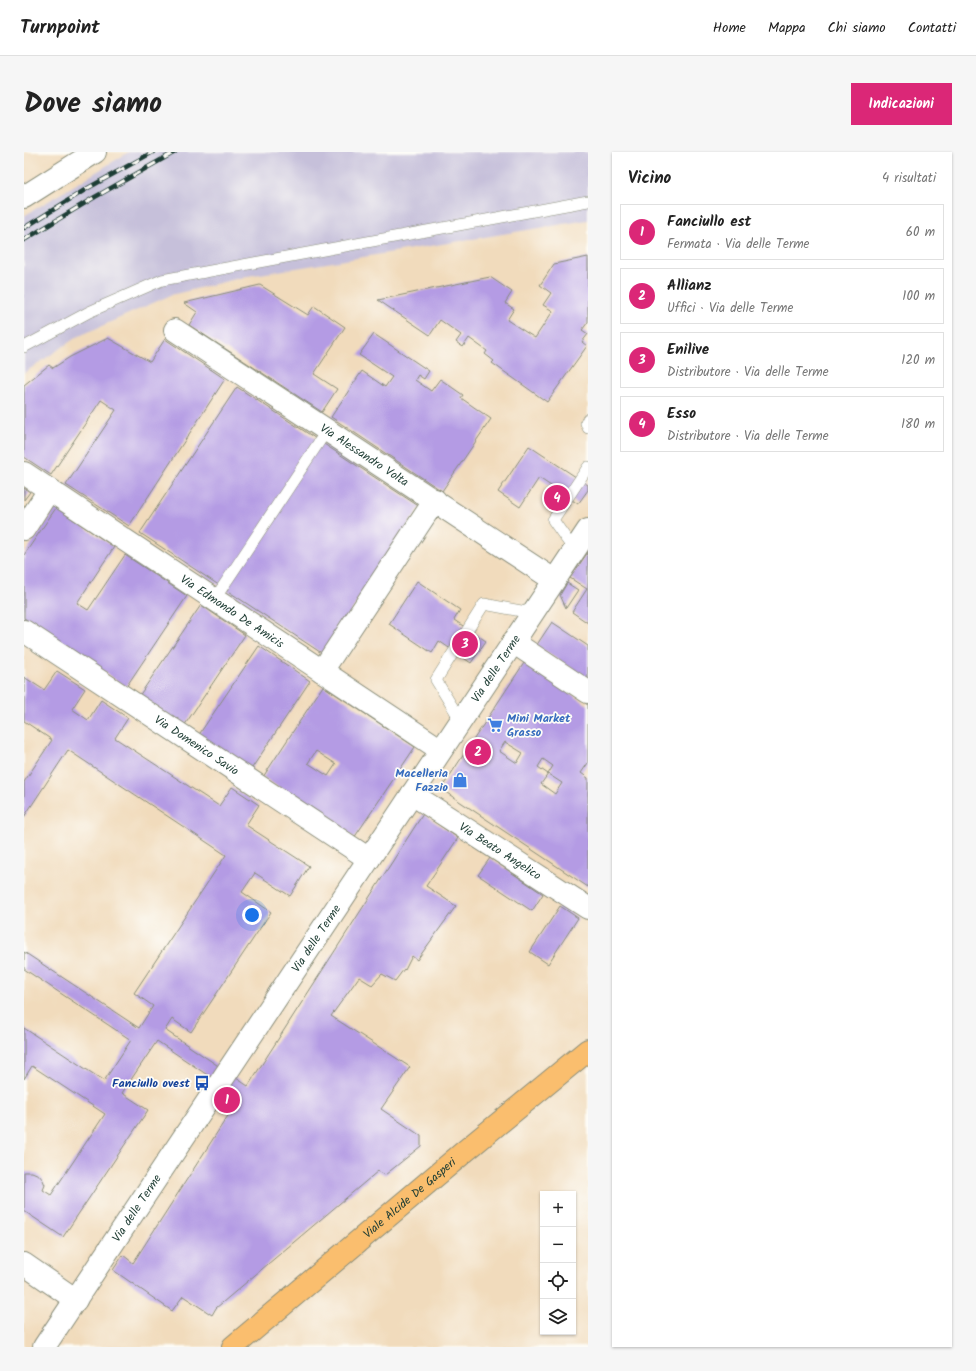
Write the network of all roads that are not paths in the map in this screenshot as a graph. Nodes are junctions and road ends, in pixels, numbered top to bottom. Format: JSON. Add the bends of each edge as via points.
{"nodes":[{"id":1,"x":95,"y":152,"type":"edge"},
{"id":2,"x":24,"y":197,"type":"edge"},
{"id":3,"x":588,"y":201,"type":"edge"},
{"id":4,"x":175,"y":330,"type":"dead end"},
{"id":5,"x":24,"y":347,"type":"edge"},
{"id":6,"x":588,"y":419,"type":"edge"},
{"id":7,"x":588,"y":428,"type":"edge"},
{"id":8,"x":327,"y":430,"type":"junction"},
{"id":9,"x":588,"y":467,"type":"edge"},
{"id":10,"x":24,"y":473,"type":"edge"},
{"id":11,"x":50,"y":490,"type":"junction"},
{"id":12,"x":434,"y":500,"type":"junction"},
{"id":13,"x":24,"y":529,"type":"edge"},
{"id":14,"x":588,"y":530,"type":"edge"},
{"id":15,"x":574,"y":550,"type":"junction"},
{"id":16,"x":554,"y":580,"type":"junction"},
{"id":17,"x":214,"y":600,"type":"junction"},
{"id":18,"x":532,"y":614,"type":"junction"},
{"id":19,"x":24,"y":631,"type":"edge"},
{"id":20,"x":513,"y":642,"type":"junction"},
{"id":21,"x":322,"y":671,"type":"junction"},
{"id":22,"x":588,"y":692,"type":"edge"},
{"id":23,"x":461,"y":721,"type":"junction"},
{"id":24,"x":440,"y":750,"type":"junction"},
{"id":25,"x":412,"y":794,"type":"junction"},
{"id":26,"x":369,"y":859,"type":"junction"},
{"id":27,"x":588,"y":908,"type":"edge"},
{"id":28,"x":588,"y":1050,"type":"edge"},
{"id":29,"x":24,"y":1264,"type":"edge"},
{"id":30,"x":76,"y":1300,"type":"junction"},
{"id":31,"x":44,"y":1347,"type":"edge"},
{"id":32,"x":233,"y":1347,"type":"edge"}],
"edges":[{"from":1,"to":2,"type":"street"},
{"from":3,"to":5,"type":"lane","via":[[162,280],[89,312]]},
{"from":4,"to":8,"type":"street","name":"Via Alessandro Volta"},
{"from":6,"to":7,"type":"lane"},
{"from":8,"to":12,"type":"street","name":"Via Alessandro Volta"},
{"from":8,"to":17,"type":"lane"},
{"from":9,"to":15,"type":"lane","via":[[553,520]]},
{"from":10,"to":11,"type":"street","name":"Via Edmondo De Amicis"},
{"from":11,"to":13,"type":"street"},
{"from":11,"to":17,"type":"street","name":"Via Edmondo De Amicis"},
{"from":12,"to":16,"type":"street","name":"Via Alessandro Volta"},
{"from":12,"to":21,"type":"street"},
{"from":14,"to":15,"type":"street","name":"Via delle Terme"},
{"from":15,"to":16,"type":"street","name":"Via delle Terme"},
{"from":16,"to":18,"type":"street","name":"Via delle Terme"},
{"from":17,"to":21,"type":"street","name":"Via Edmondo De Amicis"},
{"from":18,"to":20,"type":"street","name":"Via delle Terme"},
{"from":18,"to":23,"type":"lane","via":[[484,604],[436,680]]},
{"from":19,"to":26,"type":"street","name":"Via Domenico Savio"},
{"from":20,"to":22,"type":"street"},
{"from":20,"to":23,"type":"street","name":"Via delle Terme"},
{"from":21,"to":24,"type":"street","name":"Via Edmondo De Amicis"},
{"from":23,"to":24,"type":"street","name":"Via delle Terme"},
{"from":24,"to":25,"type":"street","name":"Via delle Terme"},
{"from":25,"to":26,"type":"street","name":"Via delle Terme"},
{"from":25,"to":27,"type":"street","name":"Via Beato Angelico"},
{"from":26,"to":30,"type":"street","name":"Via delle Terme"},
{"from":28,"to":32,"type":"main road","name":"Viale Alcide De Gasperi"},
{"from":29,"to":30,"type":"street"},
{"from":30,"to":31,"type":"street","name":"Via delle Terme"}]}
